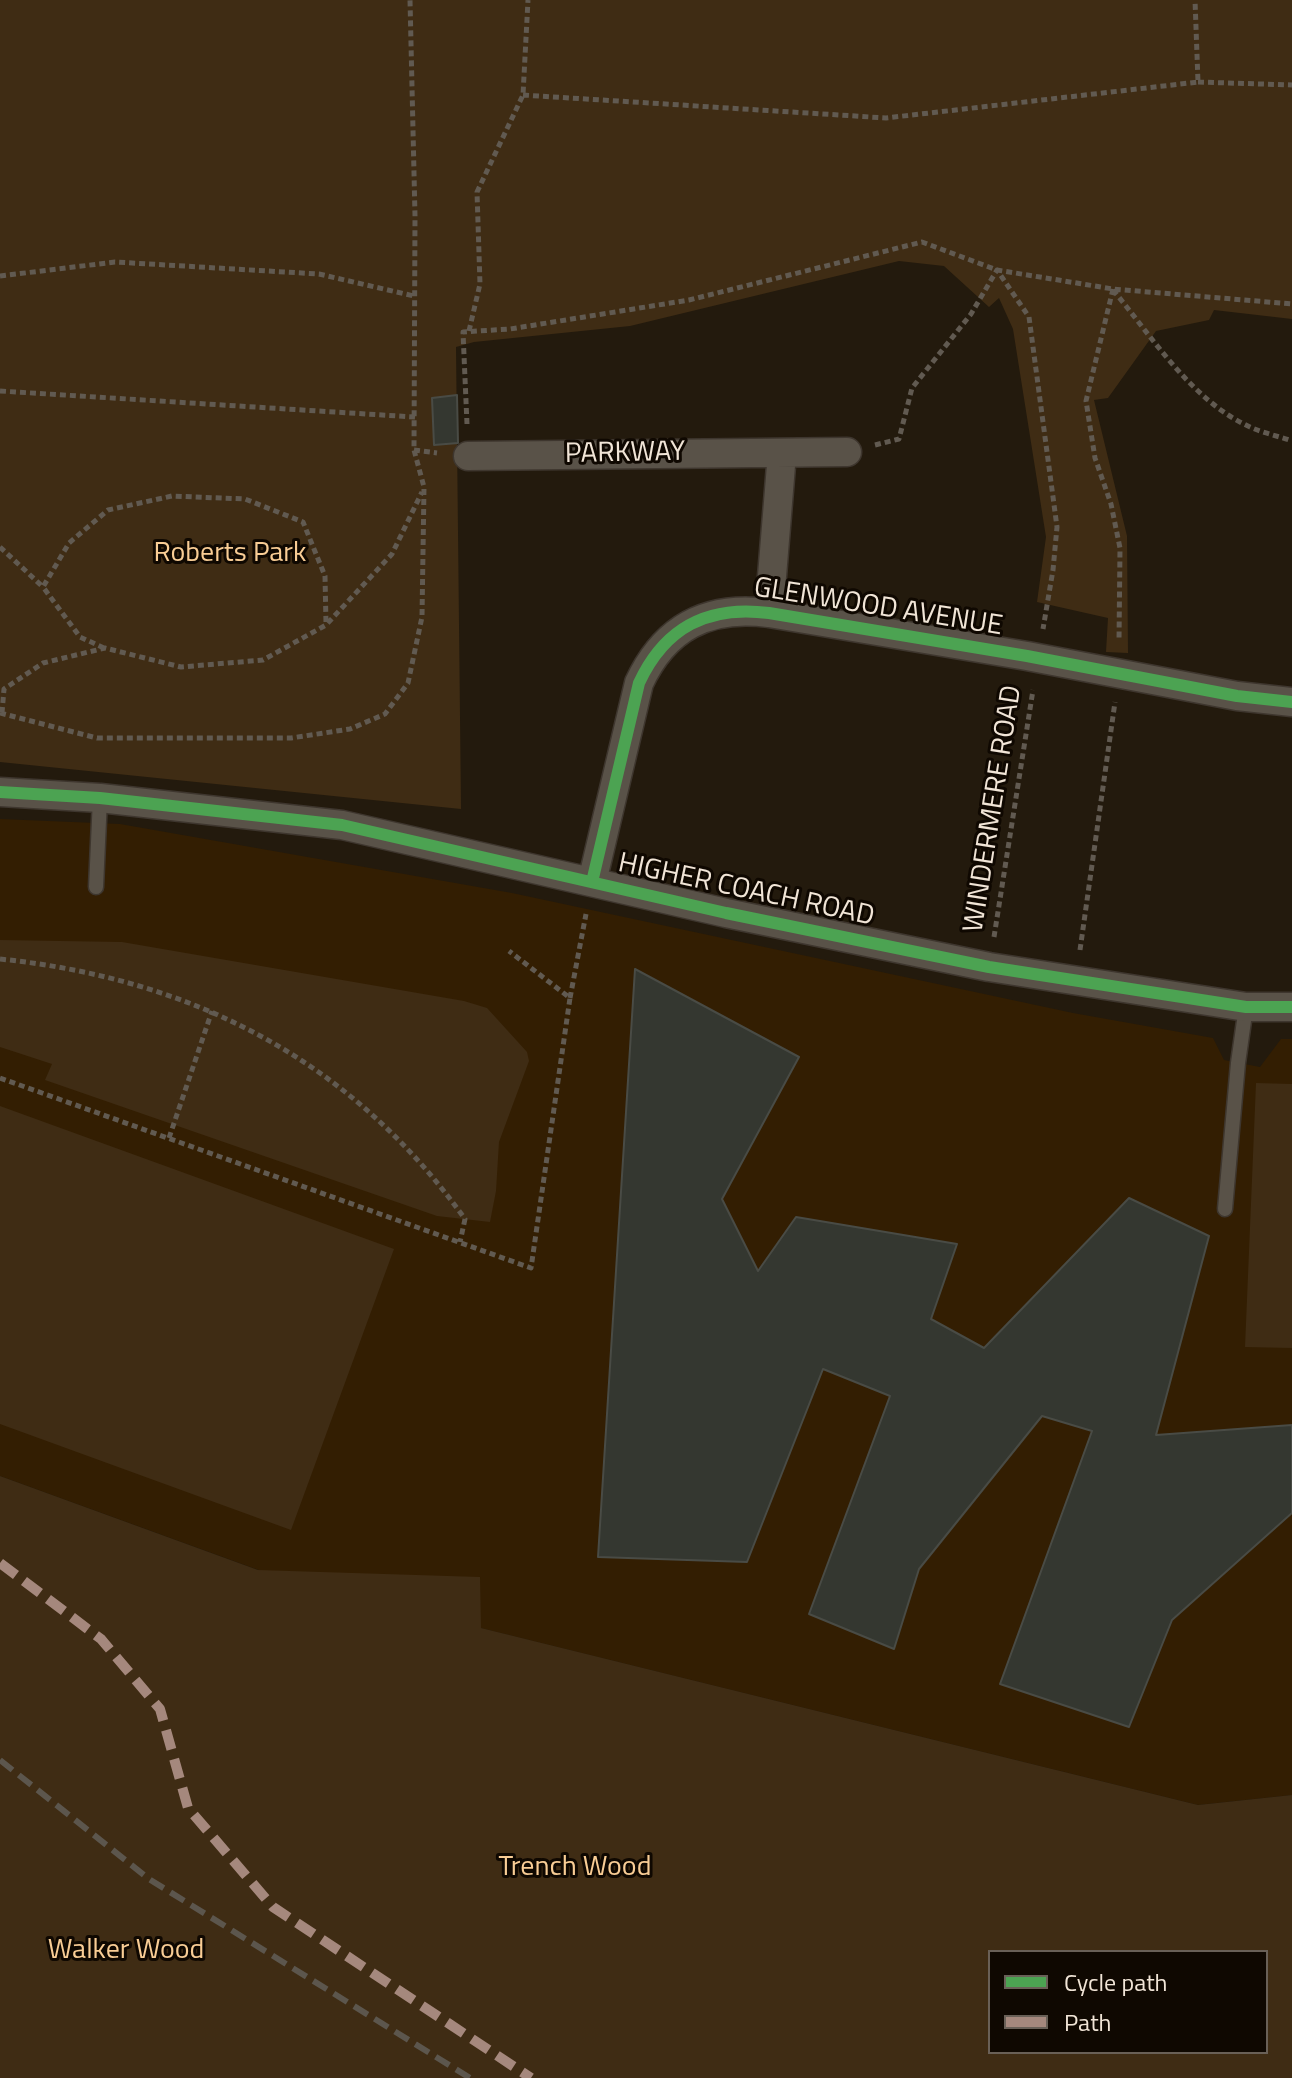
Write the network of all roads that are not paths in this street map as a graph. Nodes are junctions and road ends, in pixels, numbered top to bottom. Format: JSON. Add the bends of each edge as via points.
{"nodes":[{"id":1,"x":847,"y":452,"type":"road end"},
{"id":2,"x":782,"y":453,"type":"junction"},
{"id":3,"x":468,"y":456,"type":"road end"},
{"id":4,"x":769,"y":613,"type":"junction"},
{"id":5,"x":1292,"y":702,"type":"edge"},
{"id":6,"x":0,"y":792,"type":"edge"},
{"id":7,"x":100,"y":798,"type":"junction"},
{"id":8,"x":592,"y":882,"type":"junction"},
{"id":9,"x":96,"y":887,"type":"dead end"},
{"id":10,"x":1246,"y":1007,"type":"junction"},
{"id":11,"x":1292,"y":1007,"type":"edge"},
{"id":12,"x":1225,"y":1209,"type":"dead end"}],
"edges":[{"from":1,"to":2,"type":"street","name":"PARKWAY"},
{"from":2,"to":3,"type":"street","name":"PARKWAY"},
{"from":2,"to":4,"type":"street"},
{"from":4,"to":5,"type":"street","name":"GLENWOOD AVENUE"},
{"from":4,"to":8,"type":"street","name":"GLENWOOD AVENUE","via":[[720,612],[697,620],[676,632],[648,664]]},
{"from":6,"to":7,"type":"street","name":"HIGHER COACH ROAD"},
{"from":7,"to":8,"type":"street","name":"HIGHER COACH ROAD","via":[[342,825]]},
{"from":7,"to":9,"type":"lane"},
{"from":8,"to":10,"type":"street","name":"HIGHER COACH ROAD","via":[[989,967]]},
{"from":10,"to":11,"type":"street","name":"HIGHER COACH ROAD"},
{"from":10,"to":12,"type":"lane"}]}
